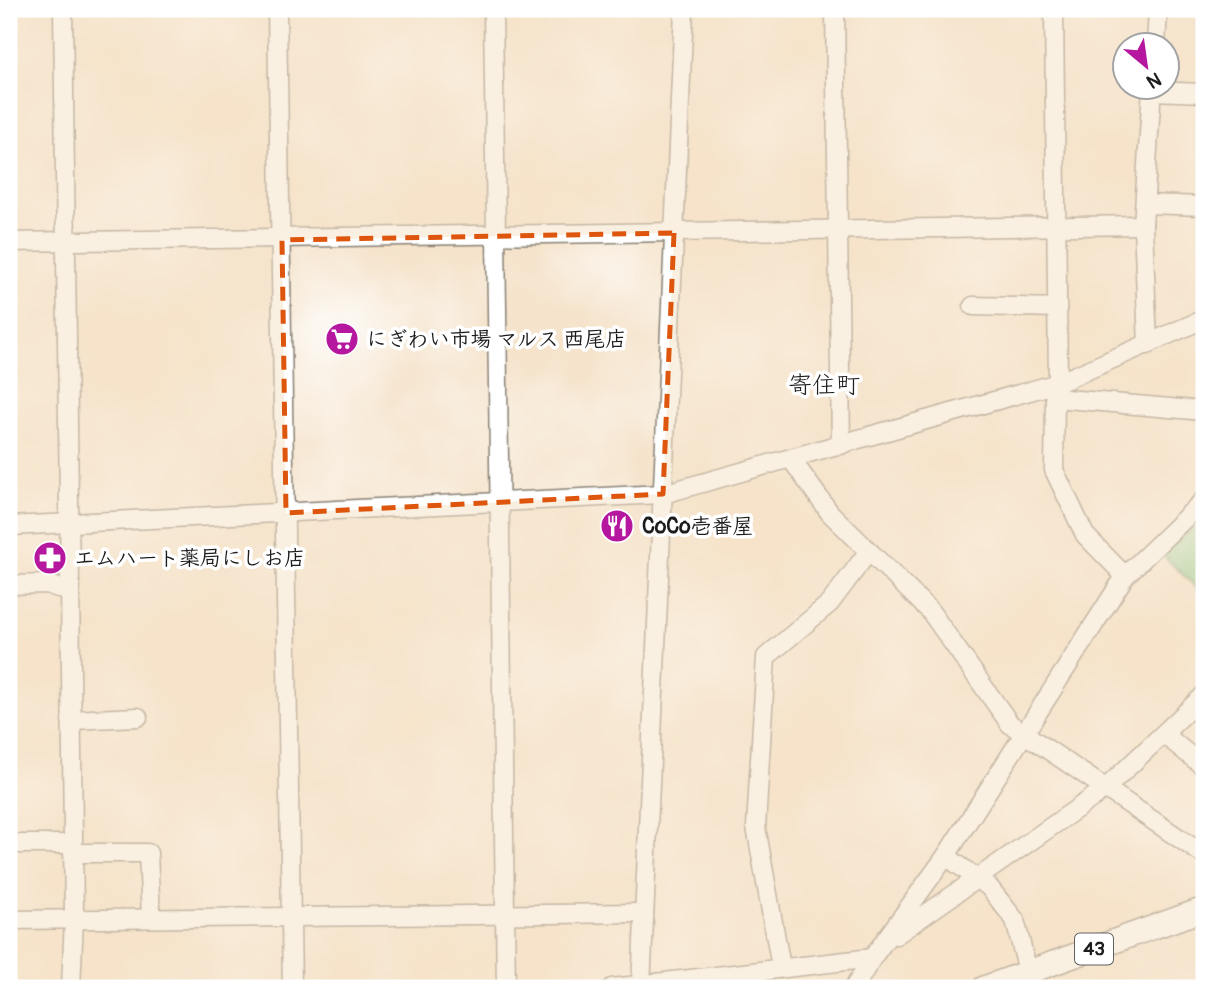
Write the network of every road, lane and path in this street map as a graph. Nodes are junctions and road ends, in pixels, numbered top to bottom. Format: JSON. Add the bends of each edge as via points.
{"nodes":[{"id":1,"x":63,"y":9,"type":"edge"},
{"id":2,"x":277,"y":9,"type":"edge"},
{"id":3,"x":493,"y":9,"type":"edge"},
{"id":4,"x":684,"y":9,"type":"edge"},
{"id":5,"x":835,"y":9,"type":"edge"},
{"id":6,"x":1054,"y":9,"type":"edge"},
{"id":7,"x":1158,"y":9,"type":"edge"},
{"id":8,"x":1157,"y":32,"type":"edge"},
{"id":9,"x":1182,"y":91,"type":"edge"},
{"id":10,"x":1204,"y":93,"type":"edge"},
{"id":11,"x":1151,"y":102,"type":"edge"},
{"id":12,"x":1146,"y":204,"type":"junction"},
{"id":13,"x":1204,"y":206,"type":"edge"},
{"id":14,"x":1143,"y":225,"type":"junction"},
{"id":15,"x":1055,"y":228,"type":"junction"},
{"id":16,"x":839,"y":230,"type":"junction"},
{"id":17,"x":496,"y":233,"type":"junction"},
{"id":18,"x":674,"y":233,"type":"junction"},
{"id":19,"x":282,"y":240,"type":"junction"},
{"id":20,"x":9,"y":242,"type":"edge"},
{"id":21,"x":66,"y":242,"type":"junction"},
{"id":22,"x":973,"y":306,"type":"dead end"},
{"id":23,"x":1056,"y":308,"type":"junction"},
{"id":24,"x":1204,"y":319,"type":"edge"},
{"id":25,"x":1148,"y":345,"type":"junction"},
{"id":26,"x":1056,"y":391,"type":"junction"},
{"id":27,"x":1204,"y":411,"type":"edge"},
{"id":28,"x":841,"y":444,"type":"junction"},
{"id":29,"x":791,"y":459,"type":"junction"},
{"id":30,"x":663,"y":494,"type":"junction"},
{"id":31,"x":1204,"y":500,"type":"edge"},
{"id":32,"x":500,"y":502,"type":"junction"},
{"id":33,"x":286,"y":513,"type":"junction"},
{"id":34,"x":69,"y":523,"type":"junction"},
{"id":35,"x":9,"y":526,"type":"edge"},
{"id":36,"x":869,"y":551,"type":"junction"},
{"id":37,"x":1125,"y":576,"type":"junction"},
{"id":38,"x":9,"y":585,"type":"edge"},
{"id":39,"x":69,"y":592,"type":"junction"},
{"id":40,"x":1204,"y":695,"type":"edge"},
{"id":41,"x":138,"y":717,"type":"dead end"},
{"id":42,"x":71,"y":720,"type":"junction"},
{"id":43,"x":1023,"y":734,"type":"junction"},
{"id":44,"x":1165,"y":735,"type":"junction"},
{"id":45,"x":1204,"y":767,"type":"edge"},
{"id":46,"x":1105,"y":789,"type":"junction"},
{"id":47,"x":9,"y":844,"type":"edge"},
{"id":48,"x":73,"y":848,"type":"junction"},
{"id":49,"x":1204,"y":854,"type":"edge"},
{"id":50,"x":946,"y":856,"type":"junction"},
{"id":51,"x":977,"y":879,"type":"junction"},
{"id":52,"x":1204,"y":909,"type":"edge"},
{"id":53,"x":505,"y":913,"type":"junction"},
{"id":54,"x":644,"y":913,"type":"junction"},
{"id":55,"x":291,"y":916,"type":"junction"},
{"id":56,"x":74,"y":918,"type":"junction"},
{"id":57,"x":151,"y":918,"type":"junction"},
{"id":58,"x":9,"y":920,"type":"edge"},
{"id":59,"x":886,"y":942,"type":"junction"},
{"id":60,"x":872,"y":958,"type":"junction"},
{"id":61,"x":781,"y":967,"type":"junction"},
{"id":62,"x":1030,"y":981,"type":"edge"},
{"id":63,"x":641,"y":986,"type":"edge"},
{"id":64,"x":71,"y":988,"type":"edge"},
{"id":65,"x":292,"y":988,"type":"edge"},
{"id":66,"x":506,"y":988,"type":"edge"},
{"id":67,"x":612,"y":988,"type":"edge"},
{"id":68,"x":854,"y":988,"type":"edge"},
{"id":69,"x":984,"y":988,"type":"edge"}],
"edges":[{"from":1,"to":21,"type":"street"},
{"from":2,"to":19,"type":"street"},
{"from":3,"to":17,"type":"street"},
{"from":4,"to":18,"type":"street"},
{"from":5,"to":16,"type":"street"},
{"from":6,"to":15,"type":"street"},
{"from":7,"to":8,"type":"street"},
{"from":9,"to":10,"type":"street"},
{"from":11,"to":12,"type":"street"},
{"from":12,"to":13,"type":"street"},
{"from":12,"to":14,"type":"street"},
{"from":14,"to":15,"type":"street"},
{"from":14,"to":25,"type":"street"},
{"from":15,"to":16,"type":"street"},
{"from":15,"to":23,"type":"street"},
{"from":16,"to":18,"type":"street"},
{"from":16,"to":28,"type":"street"},
{"from":17,"to":18,"type":"street"},
{"from":17,"to":19,"type":"street"},
{"from":17,"to":32,"type":"street"},
{"from":18,"to":30,"type":"street"},
{"from":19,"to":21,"type":"street"},
{"from":19,"to":33,"type":"street"},
{"from":20,"to":21,"type":"street"},
{"from":21,"to":34,"type":"street"},
{"from":22,"to":23,"type":"street"},
{"from":23,"to":26,"type":"street"},
{"from":24,"to":25,"type":"street"},
{"from":25,"to":26,"type":"street"},
{"from":26,"to":27,"type":"street"},
{"from":26,"to":28,"type":"street"},
{"from":26,"to":37,"type":"street","via":[[1054,470],[1085,535]]},
{"from":28,"to":29,"type":"street"},
{"from":29,"to":30,"type":"street"},
{"from":29,"to":36,"type":"street","via":[[830,513]]},
{"from":30,"to":32,"type":"street"},
{"from":30,"to":54,"type":"street"},
{"from":31,"to":37,"type":"street"},
{"from":32,"to":33,"type":"street"},
{"from":32,"to":53,"type":"street"},
{"from":33,"to":34,"type":"street"},
{"from":33,"to":55,"type":"street"},
{"from":34,"to":35,"type":"street"},
{"from":34,"to":39,"type":"street"},
{"from":36,"to":43,"type":"street","via":[[930,611],[1010,724]]},
{"from":36,"to":61,"type":"street","via":[[830,603],[766,657],[756,827]]},
{"from":37,"to":43,"type":"street"},
{"from":38,"to":39,"type":"street","via":[[47,584]]},
{"from":39,"to":42,"type":"street"},
{"from":40,"to":44,"type":"street"},
{"from":41,"to":42,"type":"street"},
{"from":42,"to":48,"type":"street"},
{"from":43,"to":46,"type":"street"},
{"from":43,"to":50,"type":"street"},
{"from":44,"to":45,"type":"street"},
{"from":44,"to":46,"type":"street"},
{"from":46,"to":49,"type":"street"},
{"from":46,"to":51,"type":"street"},
{"from":47,"to":48,"type":"street"},
{"from":48,"to":56,"type":"street"},
{"from":48,"to":57,"type":"street","via":[[148,853]]},
{"from":50,"to":51,"type":"street"},
{"from":50,"to":59,"type":"street"},
{"from":51,"to":59,"type":"street"},
{"from":51,"to":62,"type":"street","via":[[999,897],[1015,920]]},
{"from":52,"to":62,"type":"main road","number":"43"},
{"from":53,"to":54,"type":"street"},
{"from":53,"to":55,"type":"street"},
{"from":53,"to":66,"type":"street"},
{"from":54,"to":63,"type":"street"},
{"from":55,"to":57,"type":"street"},
{"from":55,"to":65,"type":"street"},
{"from":56,"to":57,"type":"street"},
{"from":56,"to":58,"type":"street"},
{"from":56,"to":64,"type":"street"},
{"from":59,"to":60,"type":"street"},
{"from":60,"to":61,"type":"street"},
{"from":60,"to":68,"type":"street"},
{"from":61,"to":63,"type":"street"},
{"from":62,"to":69,"type":"main road","number":"43"},
{"from":63,"to":67,"type":"street"}]}
